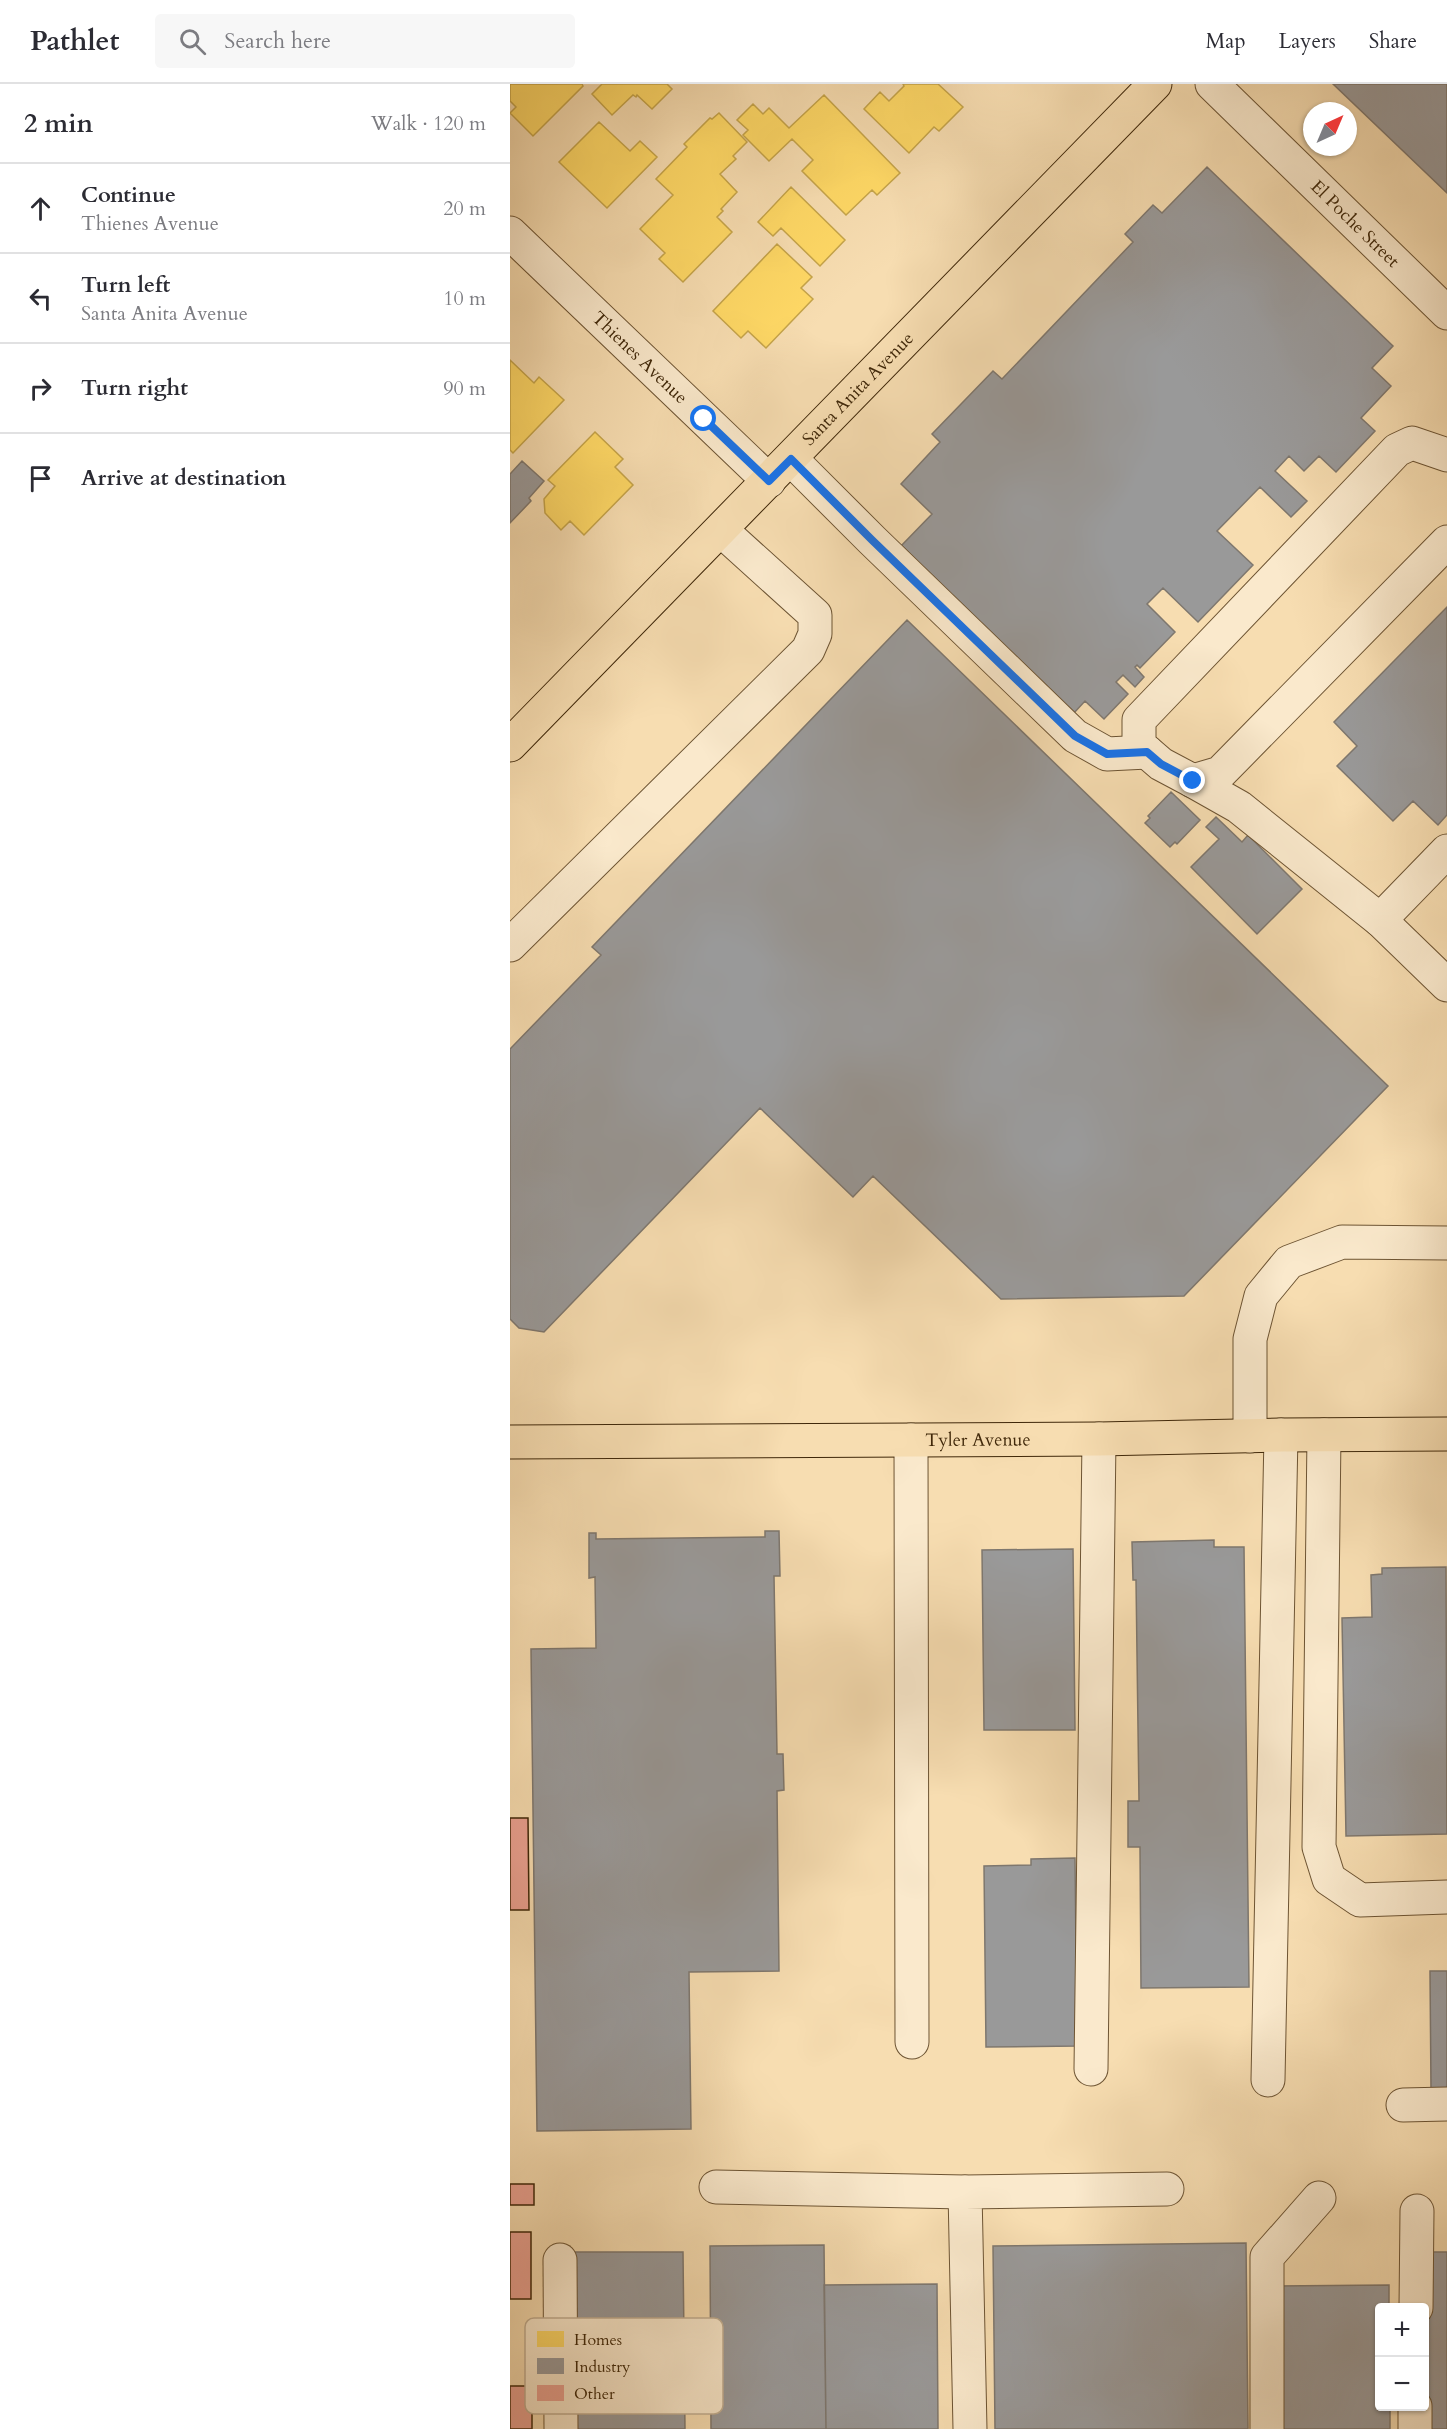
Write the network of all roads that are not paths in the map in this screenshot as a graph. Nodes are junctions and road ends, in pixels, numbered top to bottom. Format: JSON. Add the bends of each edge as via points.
{"nodes":[{"id":1,"x":1155,"y":84,"type":"edge"},
{"id":2,"x":1212,"y":84,"type":"edge"},
{"id":3,"x":510,"y":233,"type":"edge"},
{"id":4,"x":1447,"y":313,"type":"edge"},
{"id":5,"x":1447,"y":453,"type":"edge"},
{"id":6,"x":780,"y":470,"type":"junction"},
{"id":7,"x":721,"y":530,"type":"junction"},
{"id":8,"x":1447,"y":542,"type":"edge"},
{"id":9,"x":510,"y":745,"type":"edge"},
{"id":10,"x":1147,"y":752,"type":"junction"},
{"id":11,"x":1193,"y":781,"type":"junction"},
{"id":12,"x":1447,"y":851,"type":"edge"},
{"id":13,"x":1380,"y":920,"type":"junction"},
{"id":14,"x":510,"y":945,"type":"edge"},
{"id":15,"x":1447,"y":985,"type":"edge"},
{"id":16,"x":1447,"y":1243,"type":"edge"},
{"id":17,"x":1447,"y":1434,"type":"edge"},
{"id":18,"x":1265,"y":1435,"type":"junction"},
{"id":19,"x":1324,"y":1435,"type":"junction"},
{"id":20,"x":1099,"y":1439,"type":"junction"},
{"id":21,"x":911,"y":1440,"type":"junction"},
{"id":22,"x":510,"y":1442,"type":"edge"},
{"id":23,"x":1447,"y":1897,"type":"edge"},
{"id":24,"x":912,"y":2042,"type":"dead end"},
{"id":25,"x":1091,"y":2069,"type":"dead end"},
{"id":26,"x":1268,"y":2080,"type":"dead end"},
{"id":27,"x":1447,"y":2104,"type":"edge"},
{"id":28,"x":1403,"y":2105,"type":"dead end"},
{"id":29,"x":716,"y":2187,"type":"dead end"},
{"id":30,"x":1167,"y":2189,"type":"dead end"},
{"id":31,"x":966,"y":2192,"type":"junction"},
{"id":32,"x":1319,"y":2198,"type":"dead end"},
{"id":33,"x":1417,"y":2211,"type":"dead end"},
{"id":34,"x":560,"y":2260,"type":"dead end"},
{"id":35,"x":1416,"y":2303,"type":"edge"},
{"id":36,"x":560,"y":2318,"type":"edge"},
{"id":37,"x":1415,"y":2411,"type":"edge"},
{"id":38,"x":561,"y":2414,"type":"edge"},
{"id":39,"x":561,"y":2429,"type":"edge"},
{"id":40,"x":970,"y":2429,"type":"edge"},
{"id":41,"x":1267,"y":2429,"type":"edge"},
{"id":42,"x":1415,"y":2429,"type":"edge"}],
"edges":[{"from":1,"to":6,"type":"main road","name":"Santa Anita Avenue"},
{"from":2,"to":4,"type":"street","name":"El Poche Street"},
{"from":3,"to":6,"type":"street","name":"Thienes Avenue"},
{"from":5,"to":10,"type":"street","via":[[1412,443],[1398,450],[1139,720],[1140,745]]},
{"from":6,"to":7,"type":"main road","name":"Santa Anita Avenue"},
{"from":6,"to":10,"type":"street","name":"Thienes Avenue","via":[[872,540],[1075,736],[1107,754]]},
{"from":7,"to":9,"type":"main road","name":"Santa Anita Avenue"},
{"from":7,"to":14,"type":"street","via":[[815,615],[815,634],[808,650]]},
{"from":8,"to":11,"type":"street","via":[[1220,773]]},
{"from":10,"to":11,"type":"street"},
{"from":11,"to":13,"type":"street","via":[[1239,807]]},
{"from":12,"to":13,"type":"street"},
{"from":13,"to":15,"type":"street"},
{"from":16,"to":18,"type":"street","via":[[1342,1242],[1289,1262],[1261,1296],[1250,1339]]},
{"from":17,"to":19,"type":"main road","name":"Tyler Avenue"},
{"from":18,"to":19,"type":"main road","name":"Tyler Avenue"},
{"from":18,"to":20,"type":"main road","name":"Tyler Avenue"},
{"from":18,"to":26,"type":"street"},
{"from":19,"to":23,"type":"street","via":[[1319,1847],[1329,1879],[1360,1900]]},
{"from":20,"to":21,"type":"main road","name":"Tyler Avenue"},
{"from":20,"to":25,"type":"street"},
{"from":21,"to":22,"type":"main road","name":"Tyler Avenue"},
{"from":21,"to":24,"type":"street"},
{"from":27,"to":28,"type":"street"},
{"from":29,"to":31,"type":"street"},
{"from":30,"to":31,"type":"street"},
{"from":31,"to":40,"type":"street"},
{"from":32,"to":41,"type":"street","via":[[1266,2257]]},
{"from":33,"to":35,"type":"street"},
{"from":34,"to":36,"type":"street"},
{"from":37,"to":42,"type":"street"},
{"from":38,"to":39,"type":"street"}]}
